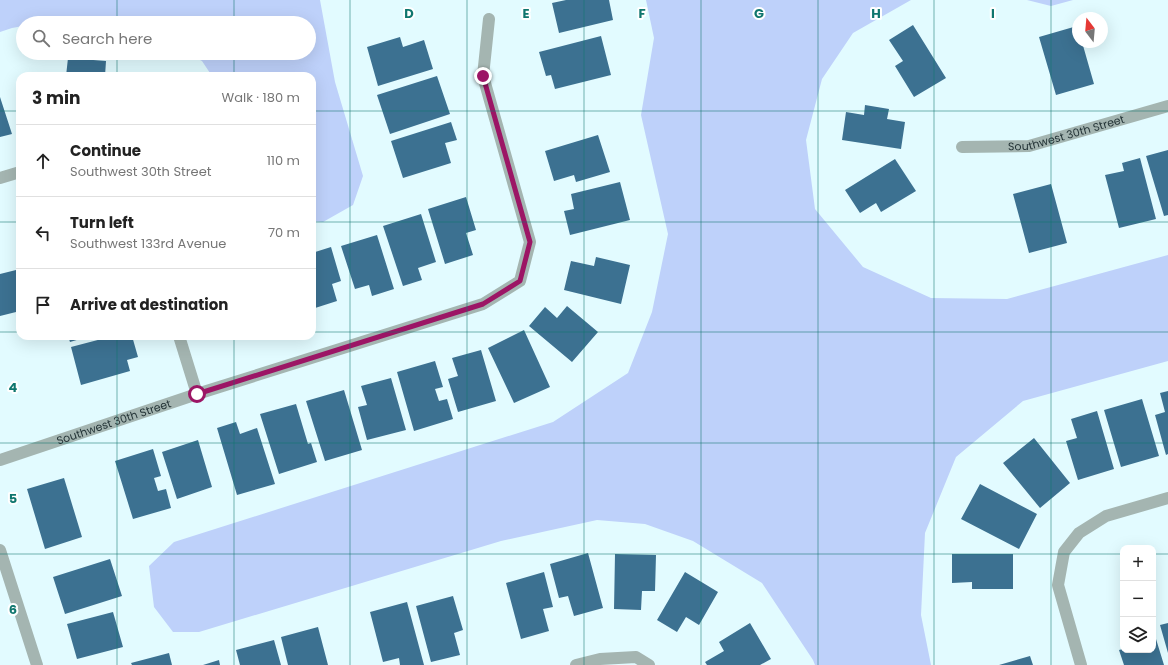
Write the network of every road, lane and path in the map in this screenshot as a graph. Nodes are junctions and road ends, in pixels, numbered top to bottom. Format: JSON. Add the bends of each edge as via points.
{"nodes":[{"id":1,"x":488,"y":19,"type":"dead end"},
{"id":2,"x":1168,"y":106,"type":"edge"},
{"id":3,"x":962,"y":147,"type":"dead end"},
{"id":4,"x":16,"y":173,"type":"edge"},
{"id":5,"x":0,"y":178,"type":"edge"},
{"id":6,"x":180,"y":340,"type":"edge"},
{"id":7,"x":197,"y":394,"type":"junction"},
{"id":8,"x":0,"y":460,"type":"edge"},
{"id":9,"x":1168,"y":498,"type":"edge"},
{"id":10,"x":0,"y":550,"type":"edge"},
{"id":11,"x":37,"y":665,"type":"edge"},
{"id":12,"x":576,"y":665,"type":"edge"},
{"id":13,"x":649,"y":665,"type":"edge"},
{"id":14,"x":1081,"y":665,"type":"edge"}],
"edges":[{"from":1,"to":7,"type":"street","name":"Southwest 30th Street","via":[[483,76],[530,242],[520,281],[483,304]]},
{"from":2,"to":3,"type":"street","name":"Southwest 30th Street","via":[[1029,146]]},
{"from":4,"to":5,"type":"street"},
{"from":6,"to":7,"type":"street"},
{"from":7,"to":8,"type":"street","name":"Southwest 30th Street"},
{"from":9,"to":14,"type":"street","via":[[1106,516],[1079,533],[1064,552],[1058,585]]},
{"from":10,"to":11,"type":"street"},
{"from":12,"to":13,"type":"street","via":[[600,658],[636,657]]}]}
